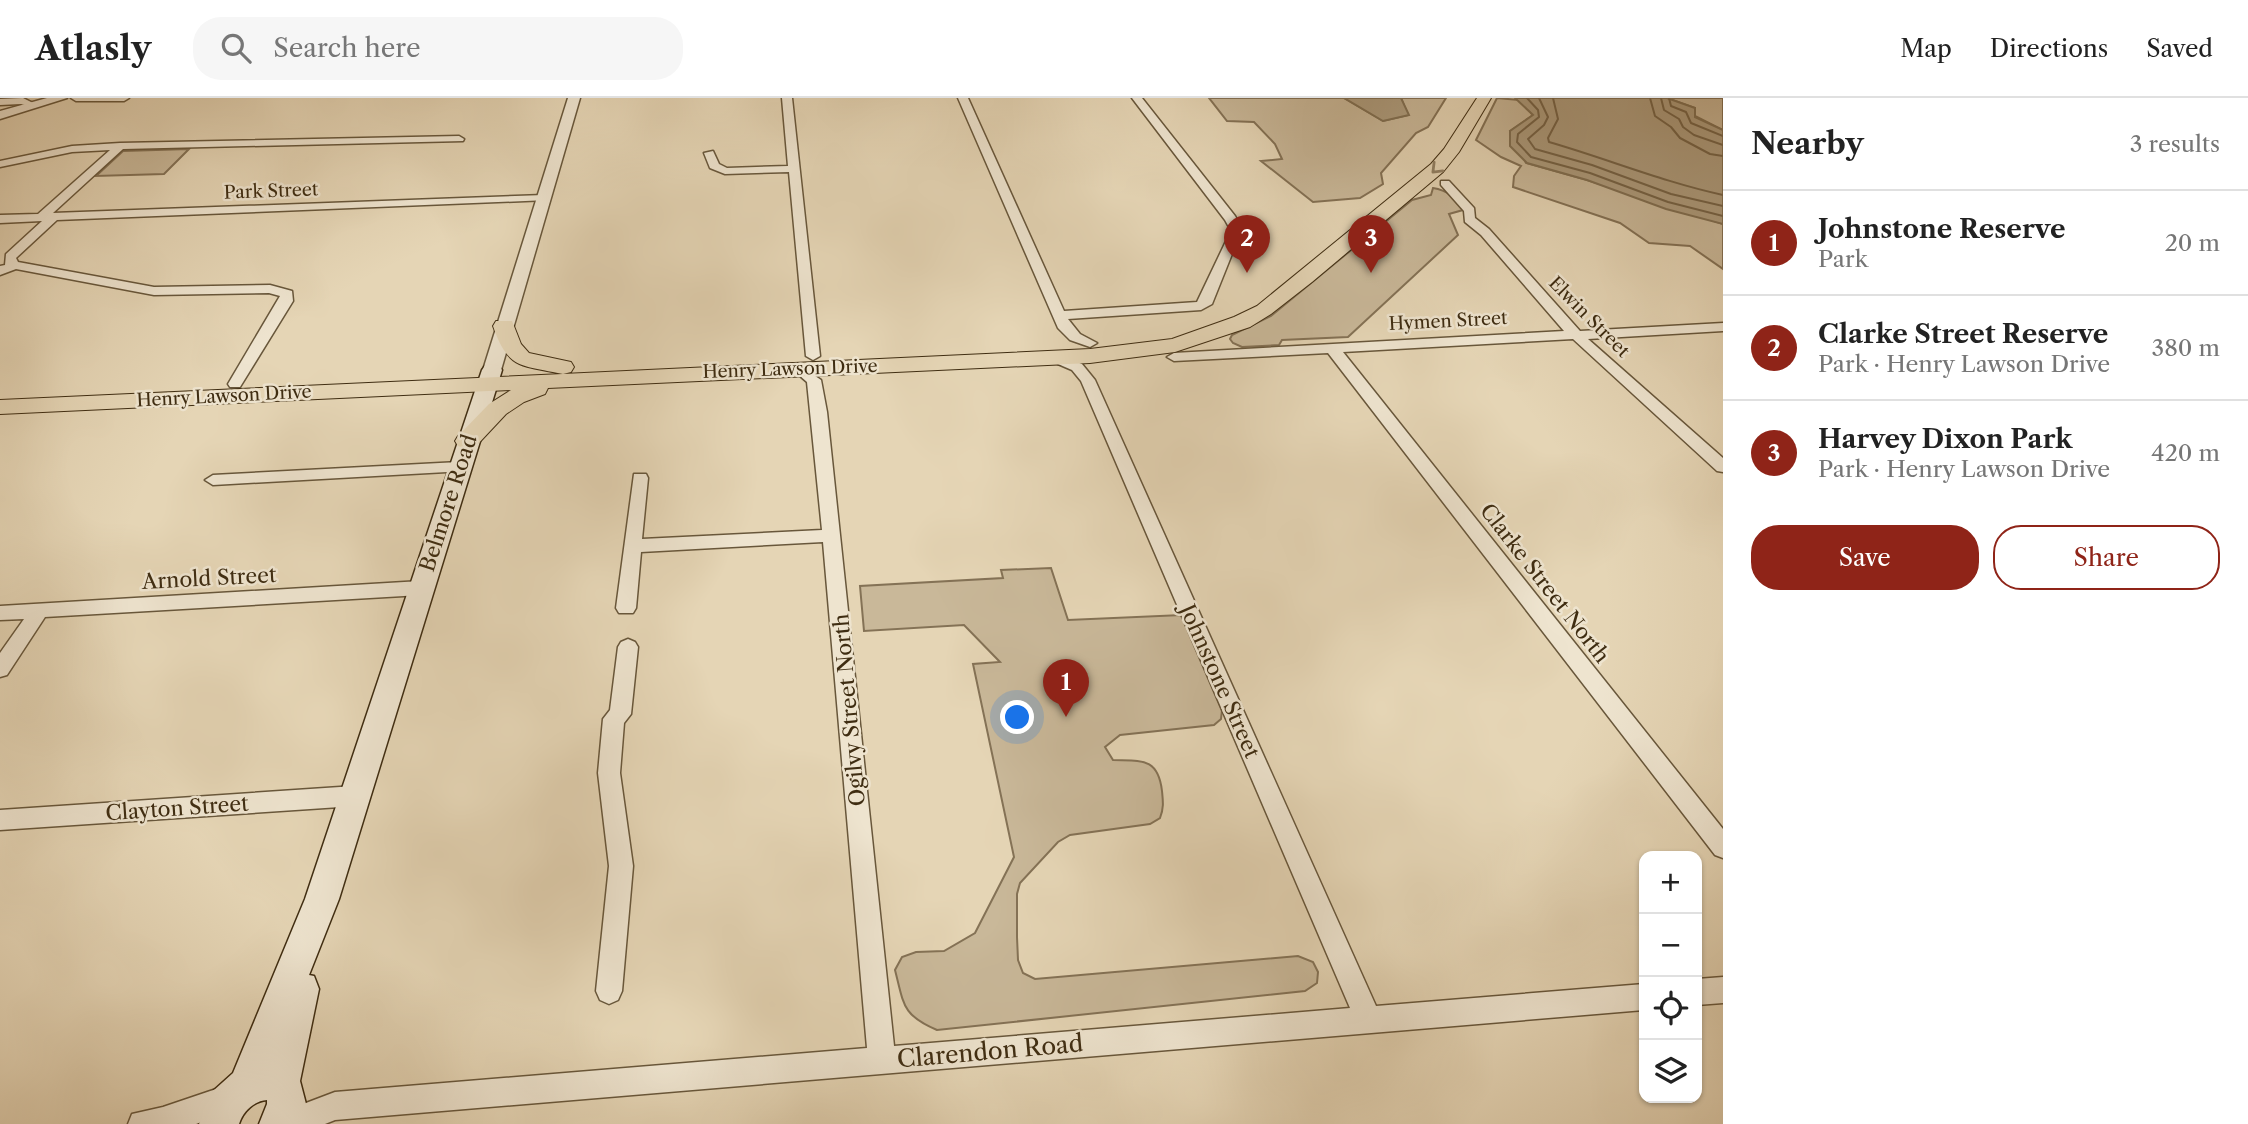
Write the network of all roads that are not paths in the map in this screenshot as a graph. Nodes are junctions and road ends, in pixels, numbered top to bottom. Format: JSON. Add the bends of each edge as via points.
{"nodes":[{"id":1,"x":75,"y":98,"type":"edge"},
{"id":2,"x":124,"y":98,"type":"edge"},
{"id":3,"x":787,"y":98,"type":"edge"},
{"id":4,"x":963,"y":98,"type":"edge"},
{"id":5,"x":1137,"y":98,"type":"edge"},
{"id":6,"x":1467,"y":98,"type":"edge"},
{"id":7,"x":1484,"y":98,"type":"edge"},
{"id":8,"x":58,"y":99,"type":"edge"},
{"id":9,"x":91,"y":99,"type":"edge"},
{"id":10,"x":8,"y":100,"type":"edge"},
{"id":11,"x":575,"y":101,"type":"edge"},
{"id":12,"x":30,"y":105,"type":"junction"},
{"id":13,"x":0,"y":115,"type":"edge"},
{"id":14,"x":1455,"y":132,"type":"junction"},
{"id":15,"x":459,"y":139,"type":"dead end"},
{"id":16,"x":120,"y":146,"type":"junction"},
{"id":17,"x":709,"y":153,"type":"dead end"},
{"id":18,"x":0,"y":164,"type":"edge"},
{"id":19,"x":794,"y":169,"type":"junction"},
{"id":20,"x":1445,"y":183,"type":"dead end"},
{"id":21,"x":544,"y":198,"type":"junction"},
{"id":22,"x":1390,"y":200,"type":"junction"},
{"id":23,"x":47,"y":217,"type":"junction"},
{"id":24,"x":0,"y":219,"type":"edge"},
{"id":25,"x":15,"y":265,"type":"junction"},
{"id":26,"x":0,"y":271,"type":"edge"},
{"id":27,"x":504,"y":326,"type":"junction"},
{"id":28,"x":1723,"y":327,"type":"edge"},
{"id":29,"x":1574,"y":333,"type":"junction"},
{"id":30,"x":1060,"y":336,"type":"junction"},
{"id":31,"x":1331,"y":346,"type":"junction"},
{"id":32,"x":1174,"y":357,"type":"dead end"},
{"id":33,"x":806,"y":363,"type":"junction"},
{"id":34,"x":563,"y":367,"type":"junction"},
{"id":35,"x":621,"y":376,"type":"junction"},
{"id":36,"x":491,"y":377,"type":"junction"},
{"id":37,"x":235,"y":384,"type":"junction"},
{"id":38,"x":0,"y":395,"type":"edge"},
{"id":39,"x":0,"y":407,"type":"edge"},
{"id":40,"x":463,"y":454,"type":"junction"},
{"id":41,"x":1723,"y":467,"type":"edge"},
{"id":42,"x":640,"y":478,"type":"dead end"},
{"id":43,"x":213,"y":480,"type":"dead end"},
{"id":44,"x":833,"y":535,"type":"junction"},
{"id":45,"x":633,"y":546,"type":"junction"},
{"id":46,"x":421,"y":588,"type":"junction"},
{"id":47,"x":626,"y":608,"type":"dead end"},
{"id":48,"x":39,"y":611,"type":"junction"},
{"id":49,"x":0,"y":613,"type":"edge"},
{"id":50,"x":628,"y":646,"type":"dead end"},
{"id":51,"x":0,"y":669,"type":"edge"},
{"id":52,"x":355,"y":796,"type":"junction"},
{"id":53,"x":0,"y":820,"type":"edge"},
{"id":54,"x":1723,"y":847,"type":"edge"},
{"id":55,"x":1723,"y":990,"type":"edge"},
{"id":56,"x":609,"y":991,"type":"dead end"},
{"id":57,"x":1702,"y":992,"type":"edge"},
{"id":58,"x":1639,"y":997,"type":"edge"},
{"id":59,"x":1368,"y":1019,"type":"junction"},
{"id":60,"x":882,"y":1060,"type":"junction"},
{"id":61,"x":262,"y":1104,"type":"edge"},
{"id":62,"x":164,"y":1123,"type":"edge"}],
"edges":[{"from":1,"to":8,"type":"street"},
{"from":1,"to":9,"type":"street"},
{"from":2,"to":9,"type":"street"},
{"from":3,"to":19,"type":"street"},
{"from":4,"to":30,"type":"street"},
{"from":5,"to":30,"type":"street","via":[[1231,219],[1234,237],[1201,306]]},
{"from":6,"to":14,"type":"main road","name":"Henry Lawson Drive"},
{"from":7,"to":14,"type":"main road","name":"Henry Lawson Drive"},
{"from":8,"to":12,"type":"street"},
{"from":10,"to":12,"type":"street"},
{"from":11,"to":21,"type":"street","name":"Belmore Road"},
{"from":12,"to":13,"type":"street"},
{"from":14,"to":22,"type":"main road","name":"Henry Lawson Drive","via":[[1442,163]]},
{"from":15,"to":16,"type":"street"},
{"from":16,"to":18,"type":"street","via":[[72,149]]},
{"from":16,"to":23,"type":"street"},
{"from":17,"to":19,"type":"street","via":[[714,166],[725,171]]},
{"from":19,"to":33,"type":"street"},
{"from":20,"to":29,"type":"street","name":"Elwin Street","via":[[1470,210],[1469,219]]},
{"from":21,"to":23,"type":"street","name":"Park Street"},
{"from":21,"to":27,"type":"street","name":"Belmore Road"},
{"from":22,"to":30,"type":"main road","name":"Henry Lawson Drive","via":[[1235,309],[1174,331],[1090,344]]},
{"from":22,"to":30,"type":"main road","name":"Henry Lawson Drive","via":[[1274,302],[1232,327],[1158,348]]},
{"from":23,"to":24,"type":"street","name":"Park Street"},
{"from":23,"to":25,"type":"street","via":[[10,257]]},
{"from":25,"to":26,"type":"street"},
{"from":25,"to":37,"type":"street","via":[[154,291],[291,289]]},
{"from":27,"to":34,"type":"main road","via":[[511,346],[522,358]]},
{"from":27,"to":36,"type":"street","name":"Belmore Road"},
{"from":28,"to":29,"type":"street","name":"Hymen Street"},
{"from":29,"to":31,"type":"street","name":"Hymen Street"},
{"from":29,"to":41,"type":"street","name":"Elwin Street"},
{"from":30,"to":33,"type":"main road","name":"Henry Lawson Drive"},
{"from":30,"to":59,"type":"street","name":"Johnstone Street","via":[[1088,380]]},
{"from":31,"to":32,"type":"street","name":"Hymen Street"},
{"from":31,"to":54,"type":"street","name":"Clarke Street North"},
{"from":33,"to":34,"type":"main road","name":"Henry Lawson Drive"},
{"from":33,"to":35,"type":"main road","name":"Henry Lawson Drive"},
{"from":33,"to":44,"type":"street","name":"Ogilvy Street North","via":[[814,380]]},
{"from":34,"to":36,"type":"main road","name":"Henry Lawson Drive"},
{"from":35,"to":36,"type":"main road","name":"Henry Lawson Drive"},
{"from":35,"to":40,"type":"main road","via":[[515,396],[499,406]]},
{"from":36,"to":37,"type":"main road","name":"Henry Lawson Drive"},
{"from":36,"to":39,"type":"main road","name":"Henry Lawson Drive"},
{"from":36,"to":40,"type":"main road","name":"Belmore Road"},
{"from":37,"to":38,"type":"main road","name":"Henry Lawson Drive"},
{"from":40,"to":43,"type":"street"},
{"from":40,"to":46,"type":"main road","name":"Belmore Road"},
{"from":42,"to":45,"type":"street"},
{"from":44,"to":45,"type":"street"},
{"from":44,"to":60,"type":"street","name":"Ogilvy Street North"},
{"from":45,"to":47,"type":"street"},
{"from":46,"to":48,"type":"street","name":"Arnold Street"},
{"from":46,"to":52,"type":"main road","name":"Belmore Road"},
{"from":48,"to":49,"type":"street","name":"Arnold Street"},
{"from":48,"to":51,"type":"street"},
{"from":50,"to":56,"type":"street","via":[[610,761],[621,866]]},
{"from":52,"to":53,"type":"street","name":"Clayton Street"},
{"from":52,"to":61,"type":"main road","name":"Belmore Road"},
{"from":55,"to":57,"type":"street"},
{"from":58,"to":59,"type":"street","name":"Clarendon Road"},
{"from":59,"to":60,"type":"street","name":"Clarendon Road"},
{"from":60,"to":61,"type":"street","name":"Clarendon Road","via":[[335,1106]]},
{"from":61,"to":62,"type":"street","name":"Clarendon Road","via":[[214,1105]]}]}
